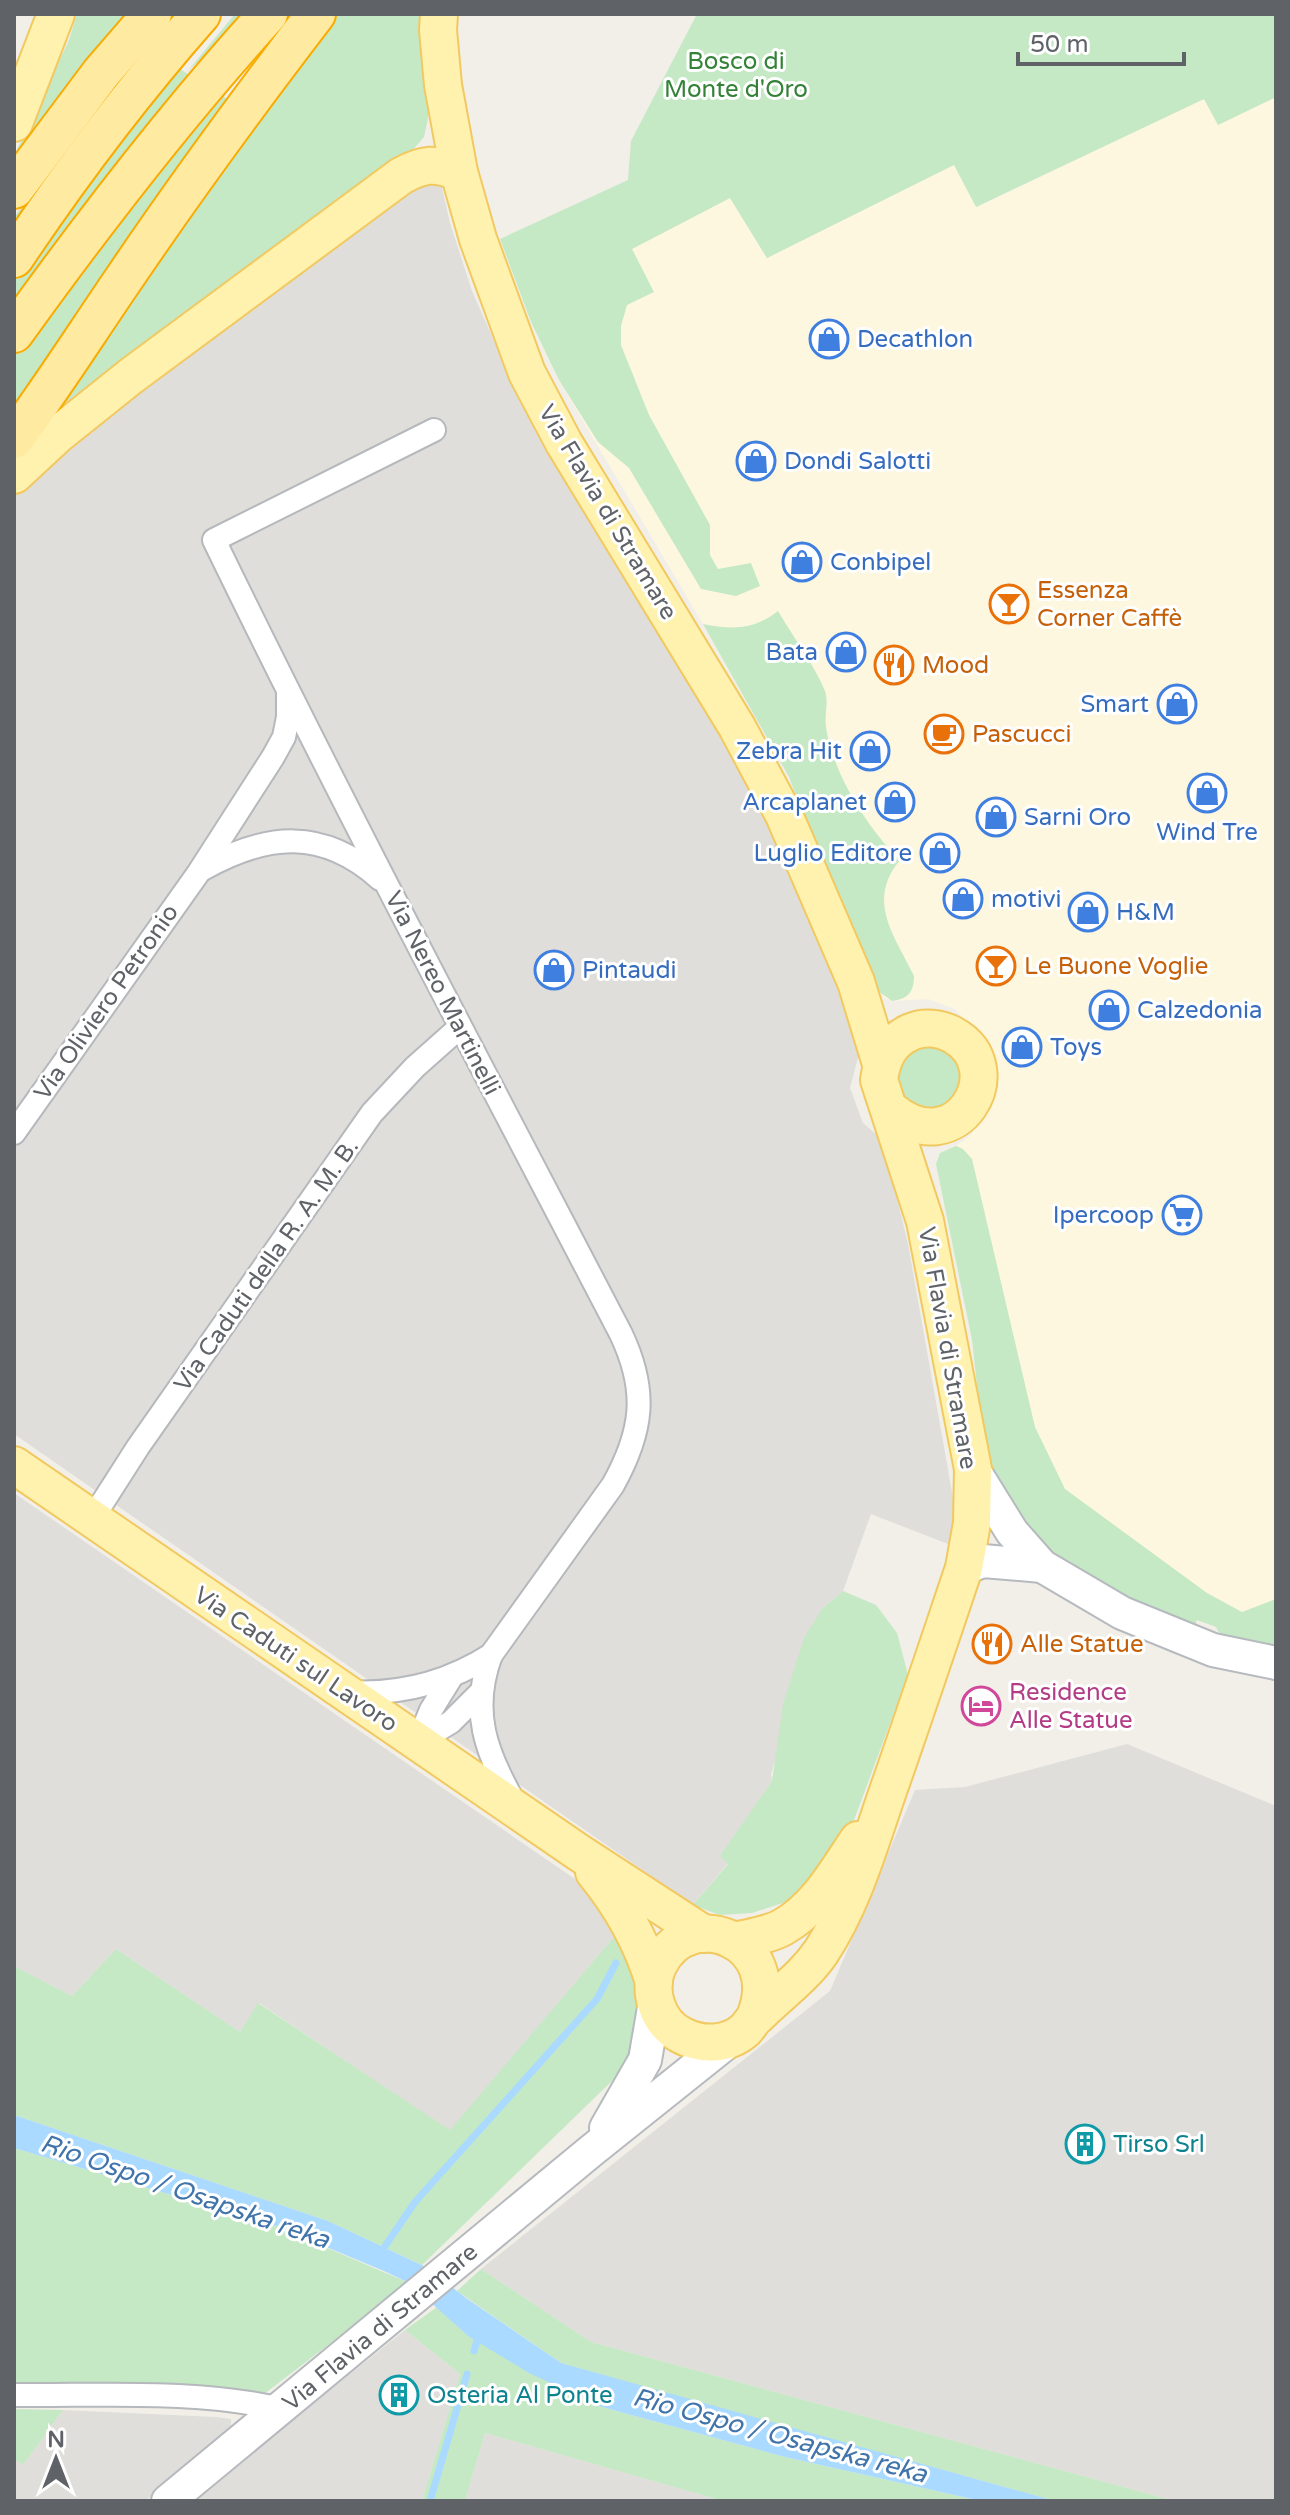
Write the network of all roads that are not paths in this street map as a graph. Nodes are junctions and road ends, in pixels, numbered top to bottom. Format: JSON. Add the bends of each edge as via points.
{"nodes":[{"id":1,"x":56,"y":14,"type":"edge"},
{"id":2,"x":152,"y":14,"type":"edge"},
{"id":3,"x":201,"y":14,"type":"edge"},
{"id":4,"x":268,"y":14,"type":"edge"},
{"id":5,"x":316,"y":14,"type":"edge"},
{"id":6,"x":439,"y":14,"type":"edge"},
{"id":7,"x":14,"y":123,"type":"edge"},
{"id":8,"x":459,"y":172,"type":"junction"},
{"id":9,"x":14,"y":189,"type":"edge"},
{"id":10,"x":14,"y":258,"type":"edge"},
{"id":11,"x":14,"y":333,"type":"edge"},
{"id":12,"x":434,"y":430,"type":"dead end"},
{"id":13,"x":14,"y":439,"type":"edge"},
{"id":14,"x":14,"y":475,"type":"edge"},
{"id":15,"x":288,"y":692,"type":"junction"},
{"id":16,"x":199,"y":872,"type":"junction"},
{"id":17,"x":387,"y":884,"type":"junction"},
{"id":18,"x":856,"y":982,"type":"junction"},
{"id":19,"x":460,"y":1027,"type":"junction"},
{"id":20,"x":914,"y":1030,"type":"junction"},
{"id":21,"x":881,"y":1064,"type":"junction"},
{"id":22,"x":891,"y":1110,"type":"junction"},
{"id":23,"x":935,"y":1127,"type":"junction"},
{"id":24,"x":14,"y":1133,"type":"edge"},
{"id":25,"x":919,"y":1197,"type":"junction"},
{"id":26,"x":14,"y":1465,"type":"edge"},
{"id":27,"x":973,"y":1469,"type":"junction"},
{"id":28,"x":92,"y":1519,"type":"junction"},
{"id":29,"x":1042,"y":1566,"type":"junction"},
{"id":30,"x":964,"y":1568,"type":"junction"},
{"id":31,"x":491,"y":1655,"type":"junction"},
{"id":32,"x":1276,"y":1663,"type":"edge"},
{"id":33,"x":452,"y":1676,"type":"junction"},
{"id":34,"x":345,"y":1692,"type":"junction"},
{"id":35,"x":480,"y":1693,"type":"junction"},
{"id":36,"x":418,"y":1742,"type":"junction"},
{"id":37,"x":893,"y":1776,"type":"junction"},
{"id":38,"x":520,"y":1812,"type":"junction"},
{"id":39,"x":578,"y":1852,"type":"junction"},
{"id":40,"x":719,"y":1938,"type":"junction"},
{"id":41,"x":654,"y":1992,"type":"junction"},
{"id":42,"x":743,"y":2028,"type":"junction"},
{"id":43,"x":591,"y":2151,"type":"junction"},
{"id":44,"x":14,"y":2395,"type":"edge"},
{"id":45,"x":281,"y":2409,"type":"junction"},
{"id":46,"x":168,"y":2501,"type":"edge"}],
"edges":[{"from":1,"to":7,"type":"main road"},
{"from":2,"to":9,"type":"highway"},
{"from":3,"to":10,"type":"highway","via":[[163,57]]},
{"from":4,"to":11,"type":"highway","via":[[203,85]]},
{"from":5,"to":13,"type":"highway","via":[[223,135]]},
{"from":6,"to":8,"type":"main road","name":"Via Flavia di Stramare","via":[[443,85]]},
{"from":8,"to":14,"type":"main road","via":[[439,164],[401,176],[131,376]]},
{"from":8,"to":18,"type":"main road","name":"Via Flavia di Stramare","via":[[527,373],[737,727],[784,815]]},
{"from":12,"to":15,"type":"street","name":"Via Nereo Martinelli","via":[[214,540]]},
{"from":15,"to":16,"type":"street","name":"Via Oliviero Petronio","via":[[284,737]]},
{"from":15,"to":17,"type":"street","name":"Via Nereo Martinelli"},
{"from":16,"to":17,"type":"street","name":"Via Oliviero Petronio","via":[[256,845],[297,841],[333,847]]},
{"from":16,"to":24,"type":"street","name":"Via Oliviero Petronio"},
{"from":17,"to":19,"type":"street","name":"Via Nereo Martinelli"},
{"from":18,"to":20,"type":"main road","name":"Via Flavia di Stramare","via":[[886,1013]]},
{"from":18,"to":21,"type":"main road","name":"Via Flavia di Stramare"},
{"from":19,"to":28,"type":"street","name":"Via Caduti della R. A. M. B.","via":[[372,1113]]},
{"from":19,"to":31,"type":"street","name":"Via Nereo Martinelli","via":[[621,1334],[640,1396],[629,1455],[613,1485]]},
{"from":20,"to":21,"type":"main road","via":[[888,1049]]},
{"from":20,"to":23,"type":"main road","name":"Via Flavia di Stramare","via":[[950,1033],[972,1053],[978,1068],[974,1099],[964,1113]]},
{"from":21,"to":22,"type":"main road","name":"Via Flavia di Stramare","via":[[879,1080]]},
{"from":22,"to":23,"type":"main road","via":[[903,1120]]},
{"from":22,"to":25,"type":"main road","name":"Via Flavia di Stramare"},
{"from":23,"to":25,"type":"main road","name":"Via Flavia di Stramare","via":[[921,1156]]},
{"from":25,"to":27,"type":"main road","name":"Via Flavia di Stramare"},
{"from":26,"to":28,"type":"main road","name":"Via Caduti sul Lavoro"},
{"from":27,"to":29,"type":"main road","via":[[1012,1532]]},
{"from":27,"to":30,"type":"main road","name":"Via Flavia di Stramare"},
{"from":28,"to":34,"type":"main road","name":"Via Caduti sul Lavoro"},
{"from":29,"to":30,"type":"main road","via":[[983,1561]]},
{"from":29,"to":32,"type":"main road","via":[[1135,1618],[1213,1650]]},
{"from":30,"to":37,"type":"main road","name":"Via Flavia di Stramare"},
{"from":31,"to":33,"type":"street","name":"Via Nereo Martinelli"},
{"from":31,"to":35,"type":"street","name":"Via Nereo Martinelli"},
{"from":33,"to":34,"type":"street","name":"Via Nereo Martinelli","via":[[401,1691]]},
{"from":33,"to":36,"type":"street"},
{"from":34,"to":36,"type":"main road","name":"Via Caduti sul Lavoro"},
{"from":35,"to":36,"type":"street","name":"Via Nereo Martinelli","via":[[451,1722]]},
{"from":35,"to":38,"type":"street","name":"Via Nereo Martinelli","via":[[488,1748]]},
{"from":36,"to":38,"type":"main road","name":"Via Caduti sul Lavoro"},
{"from":37,"to":40,"type":"main road","name":"Via Flavia di Stramare","via":[[821,1894],[785,1926],[763,1935]]},
{"from":37,"to":42,"type":"main road","name":"Via Flavia di Stramare","via":[[851,1900],[820,1953],[799,1980]]},
{"from":38,"to":39,"type":"main road","name":"Via Caduti sul Lavoro"},
{"from":39,"to":40,"type":"main road","name":"Via Caduti sul Lavoro"},
{"from":39,"to":41,"type":"main road","name":"Via Caduti sul Lavoro","via":[[629,1920],[644,1950]]},
{"from":40,"to":41,"type":"main road","name":"Via Flavia di Stramare","via":[[686,1939],[671,1949],[659,1964]]},
{"from":40,"to":42,"type":"main road","via":[[748,1951],[763,1983],[762,2001]]},
{"from":41,"to":42,"type":"main road","via":[[663,2019],[693,2041],[712,2043]]},
{"from":41,"to":43,"type":"main road","name":"Via Flavia di Stramare","via":[[645,2060]]},
{"from":42,"to":43,"type":"main road","name":"Via Flavia di Stramare"},
{"from":43,"to":45,"type":"main road","name":"Via Flavia di Stramare"},
{"from":44,"to":45,"type":"street","via":[[174,2397]]},
{"from":45,"to":46,"type":"main road","name":"Via Flavia di Stramare"}]}
